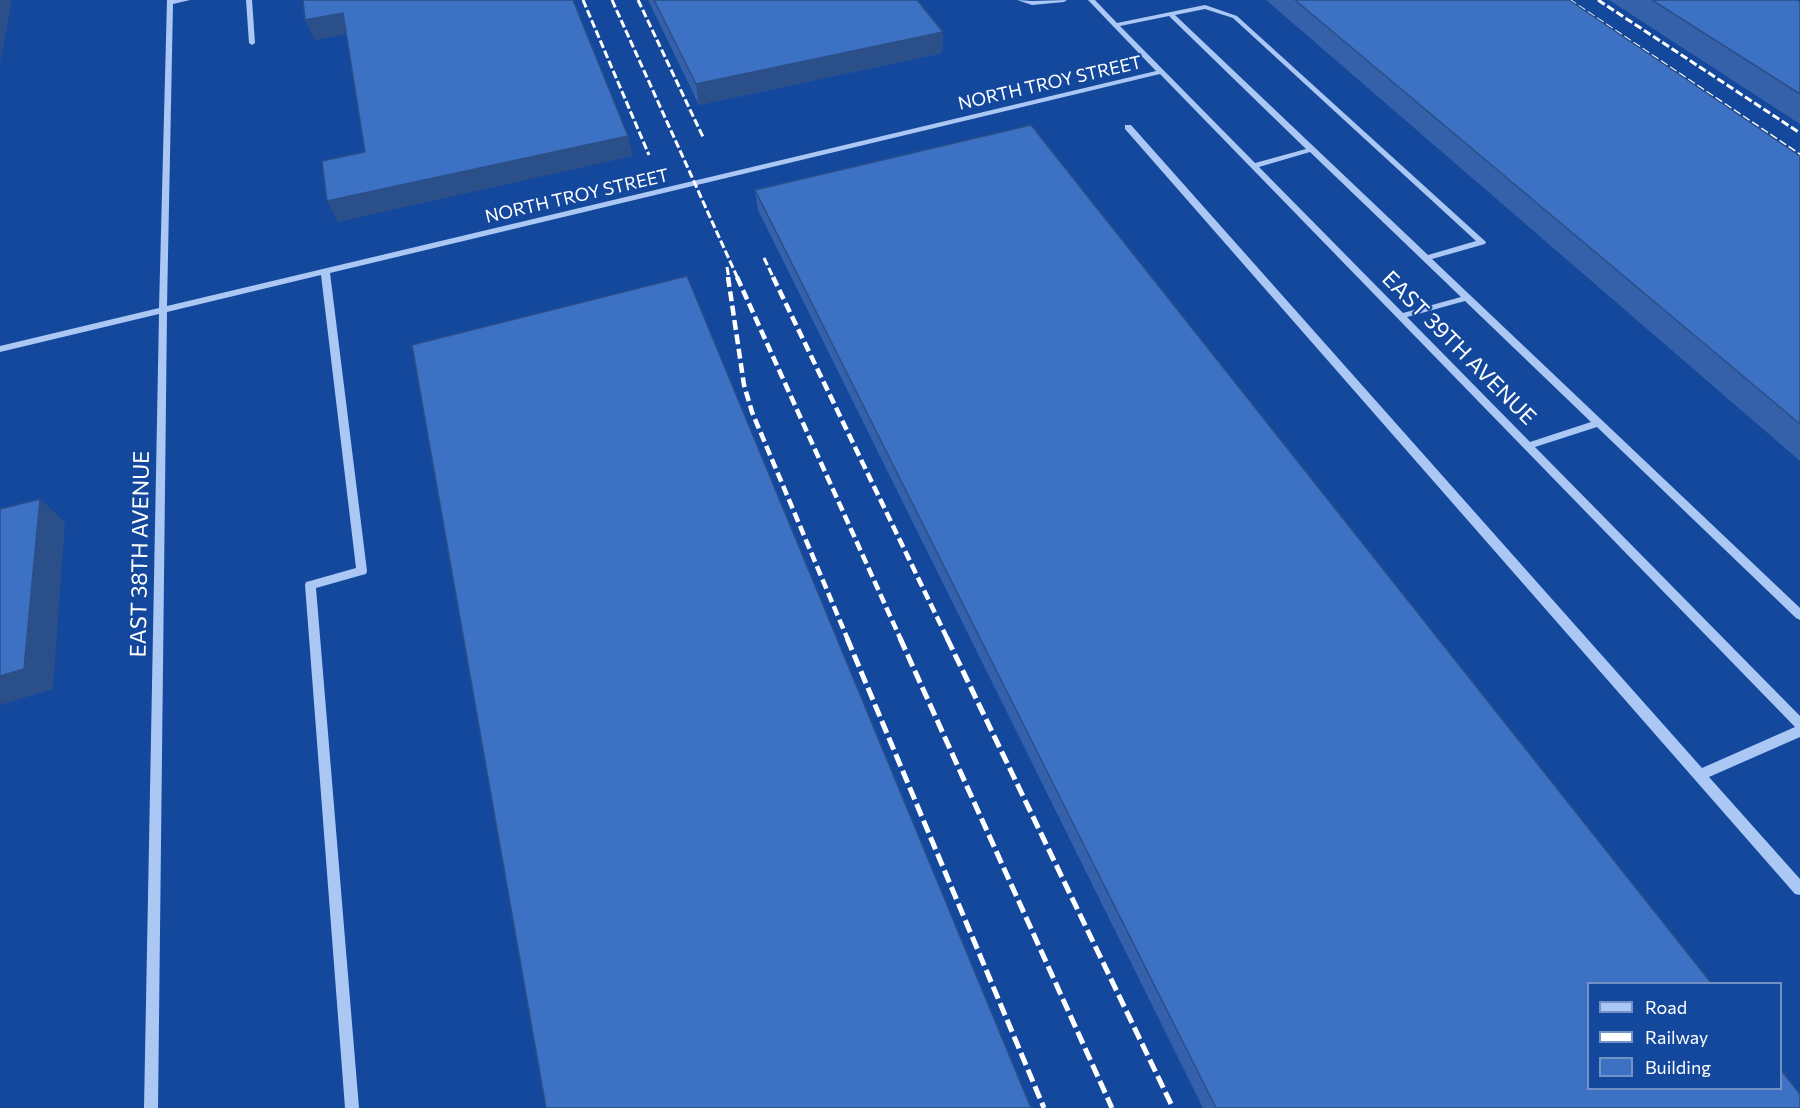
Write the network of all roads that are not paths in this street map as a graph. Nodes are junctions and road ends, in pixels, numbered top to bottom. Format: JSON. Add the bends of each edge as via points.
{"nodes":[{"id":1,"x":187,"y":0,"type":"edge"},
{"id":2,"x":249,"y":0,"type":"edge"},
{"id":3,"x":1020,"y":0,"type":"edge"},
{"id":4,"x":1064,"y":0,"type":"edge"},
{"id":5,"x":1091,"y":0,"type":"edge"},
{"id":6,"x":170,"y":2,"type":"edge"},
{"id":7,"x":1170,"y":14,"type":"junction"},
{"id":8,"x":1116,"y":26,"type":"junction"},
{"id":9,"x":252,"y":43,"type":"dead end"},
{"id":10,"x":1161,"y":72,"type":"junction"},
{"id":11,"x":1128,"y":127,"type":"dead end"},
{"id":12,"x":1311,"y":150,"type":"junction"},
{"id":13,"x":1252,"y":166,"type":"junction"},
{"id":14,"x":1426,"y":258,"type":"junction"},
{"id":15,"x":326,"y":271,"type":"junction"},
{"id":16,"x":1466,"y":298,"type":"junction"},
{"id":17,"x":163,"y":310,"type":"junction"},
{"id":18,"x":1401,"y":316,"type":"junction"},
{"id":19,"x":0,"y":349,"type":"edge"},
{"id":20,"x":1599,"y":423,"type":"junction"},
{"id":21,"x":1528,"y":446,"type":"junction"},
{"id":22,"x":1800,"y":615,"type":"edge"},
{"id":23,"x":1800,"y":724,"type":"edge"},
{"id":24,"x":1800,"y":731,"type":"edge"},
{"id":25,"x":1700,"y":775,"type":"junction"},
{"id":26,"x":1800,"y":889,"type":"edge"},
{"id":27,"x":152,"y":1108,"type":"edge"},
{"id":28,"x":352,"y":1108,"type":"edge"}],
"edges":[{"from":1,"to":6,"type":"street"},
{"from":2,"to":9,"type":"street"},
{"from":3,"to":4,"type":"street"},
{"from":5,"to":8,"type":"street","name":"EAST 39TH AVENUE"},
{"from":6,"to":17,"type":"street","name":"EAST 38TH AVENUE"},
{"from":7,"to":8,"type":"street"},
{"from":7,"to":12,"type":"street"},
{"from":7,"to":14,"type":"street","via":[[1205,7],[1234,17],[1482,242]]},
{"from":8,"to":10,"type":"street","name":"EAST 39TH AVENUE"},
{"from":10,"to":13,"type":"street","name":"EAST 39TH AVENUE"},
{"from":10,"to":15,"type":"street","name":"NORTH TROY STREET"},
{"from":11,"to":25,"type":"street"},
{"from":12,"to":13,"type":"street"},
{"from":12,"to":14,"type":"street"},
{"from":13,"to":18,"type":"street","name":"EAST 39TH AVENUE"},
{"from":14,"to":16,"type":"street"},
{"from":15,"to":17,"type":"street","name":"NORTH TROY STREET"},
{"from":15,"to":28,"type":"street","via":[[362,571],[310,585]]},
{"from":16,"to":18,"type":"street"},
{"from":16,"to":20,"type":"street"},
{"from":17,"to":19,"type":"street","name":"NORTH TROY STREET"},
{"from":17,"to":27,"type":"street","name":"EAST 38TH AVENUE"},
{"from":18,"to":21,"type":"street","name":"EAST 39TH AVENUE"},
{"from":20,"to":21,"type":"street"},
{"from":20,"to":22,"type":"street"},
{"from":21,"to":23,"type":"street","name":"EAST 39TH AVENUE"},
{"from":24,"to":25,"type":"street"},
{"from":25,"to":26,"type":"street"}]}
